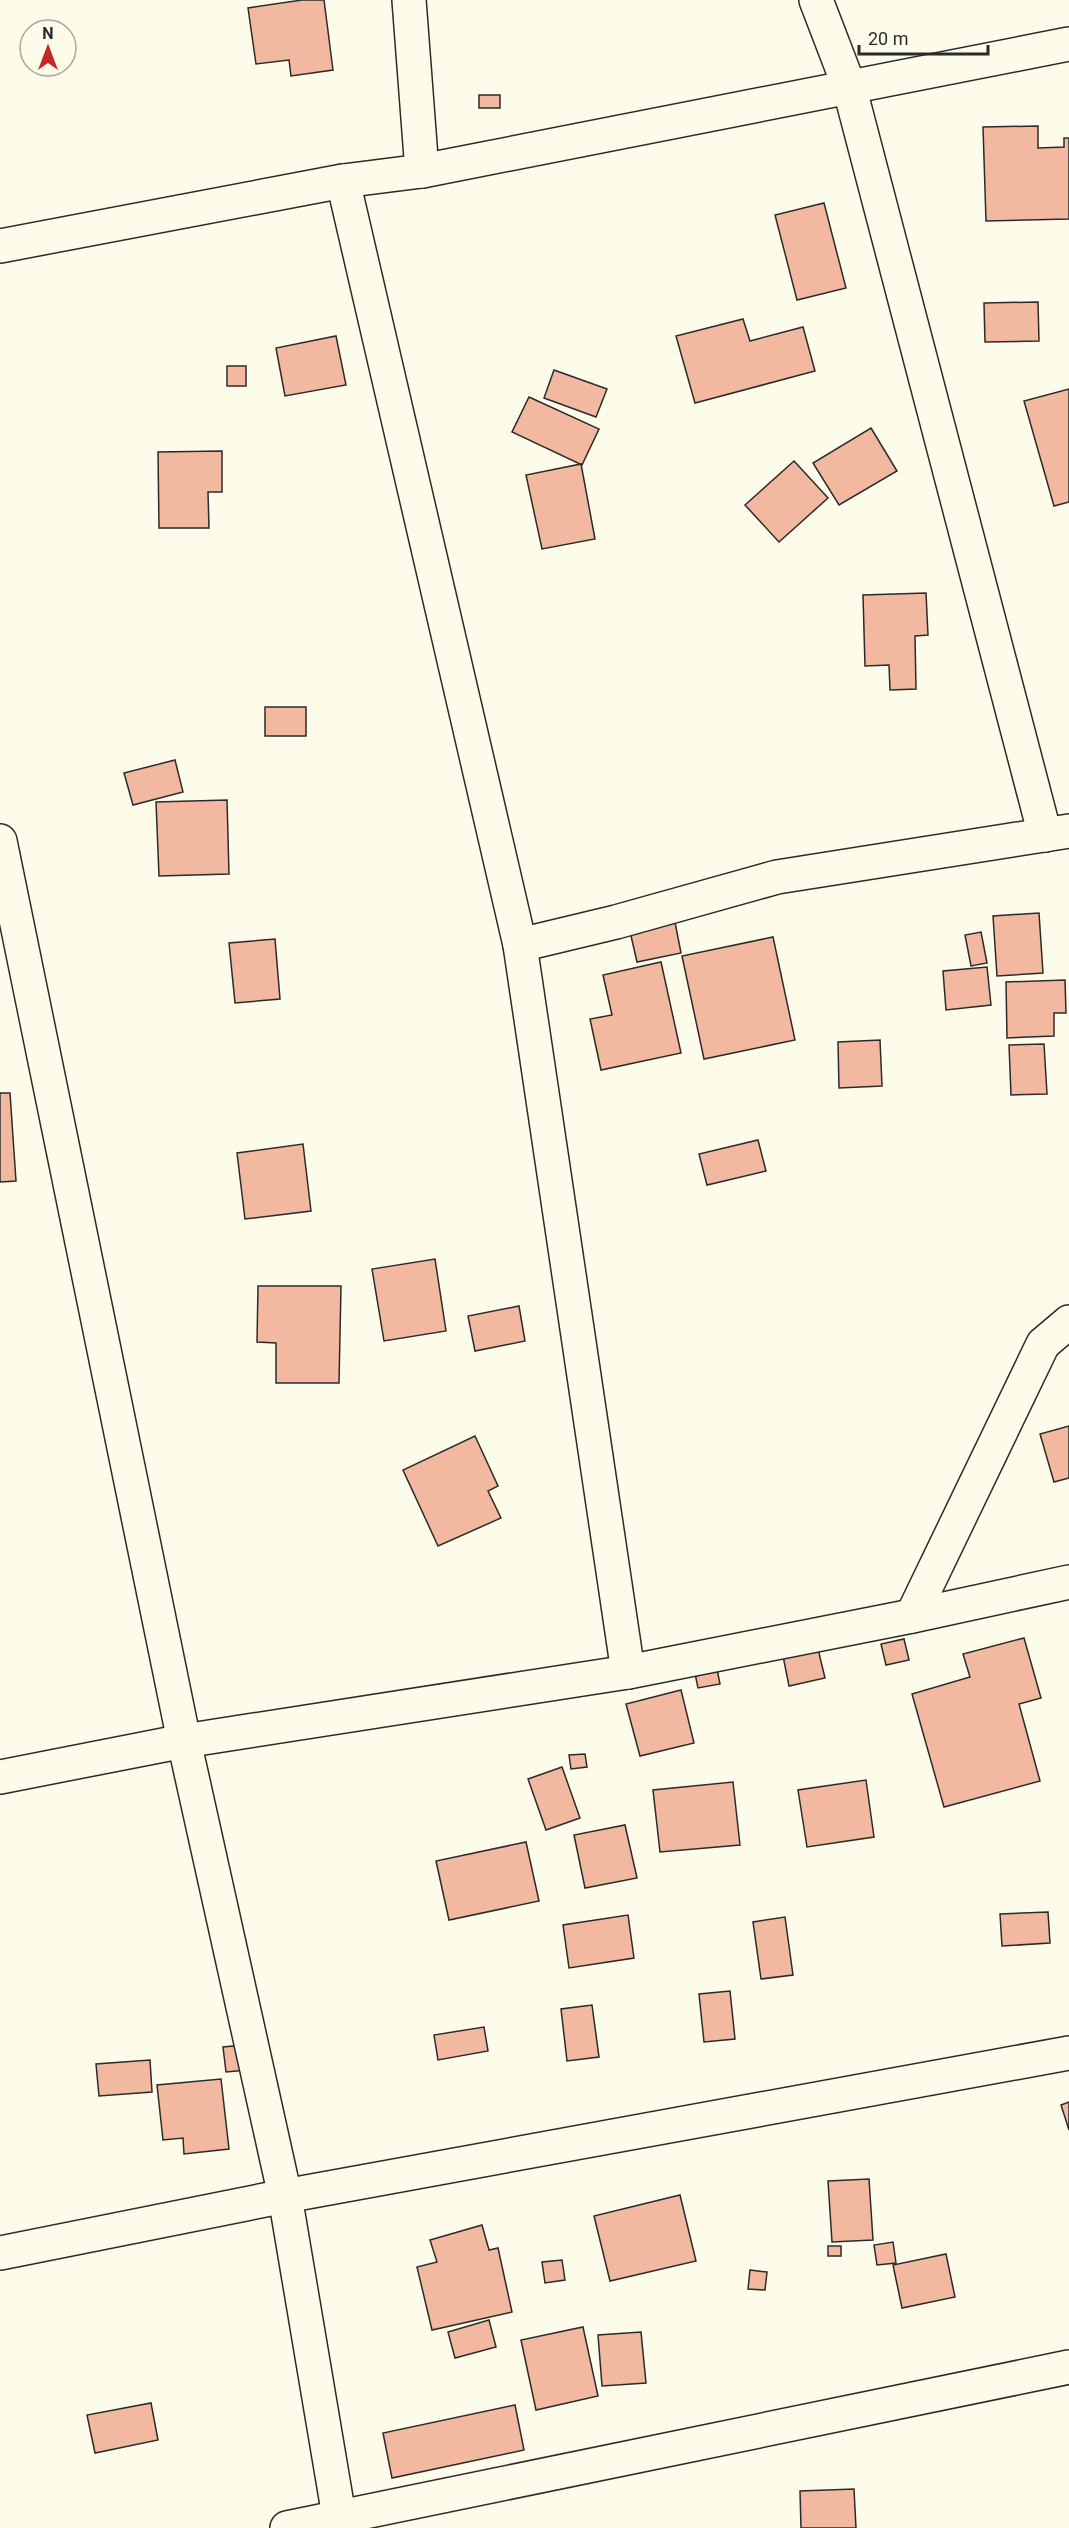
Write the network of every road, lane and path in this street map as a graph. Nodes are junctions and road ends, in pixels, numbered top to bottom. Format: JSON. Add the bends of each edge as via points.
{"nodes":[{"id":1,"x":409,"y":0,"type":"edge"},
{"id":2,"x":816,"y":0,"type":"edge"},
{"id":3,"x":1069,"y":44,"type":"edge"},
{"id":4,"x":849,"y":86,"type":"junction"},
{"id":5,"x":422,"y":171,"type":"junction"},
{"id":6,"x":343,"y":181,"type":"junction"},
{"id":7,"x":0,"y":246,"type":"edge"},
{"id":8,"x":1057,"y":833,"type":"edge"},
{"id":9,"x":0,"y":842,"type":"edge"},
{"id":10,"x":520,"y":945,"type":"junction"},
{"id":11,"x":1069,"y":1322,"type":"edge"},
{"id":12,"x":1069,"y":1582,"type":"edge"},
{"id":13,"x":912,"y":1616,"type":"junction"},
{"id":14,"x":628,"y":1672,"type":"junction"},
{"id":15,"x":183,"y":1741,"type":"junction"},
{"id":16,"x":0,"y":1777,"type":"edge"},
{"id":17,"x":1069,"y":2053,"type":"edge"},
{"id":18,"x":285,"y":2196,"type":"junction"},
{"id":19,"x":0,"y":2253,"type":"edge"},
{"id":20,"x":1069,"y":2367,"type":"edge"},
{"id":21,"x":340,"y":2522,"type":"edge"},
{"id":22,"x":287,"y":2528,"type":"edge"}],
"edges":[{"from":1,"to":5,"type":"street"},
{"from":2,"to":4,"type":"street"},
{"from":3,"to":4,"type":"street"},
{"from":4,"to":5,"type":"street"},
{"from":4,"to":8,"type":"street"},
{"from":5,"to":6,"type":"street"},
{"from":6,"to":7,"type":"street"},
{"from":6,"to":10,"type":"street"},
{"from":8,"to":10,"type":"street","via":[[777,878]]},
{"from":9,"to":15,"type":"street"},
{"from":10,"to":14,"type":"street"},
{"from":11,"to":13,"type":"street","via":[[1043,1344]]},
{"from":12,"to":13,"type":"street"},
{"from":13,"to":14,"type":"street"},
{"from":14,"to":15,"type":"street"},
{"from":15,"to":16,"type":"street"},
{"from":15,"to":18,"type":"street"},
{"from":17,"to":18,"type":"street"},
{"from":18,"to":19,"type":"street"},
{"from":18,"to":21,"type":"street"},
{"from":20,"to":21,"type":"street"},
{"from":21,"to":22,"type":"street"}]}
